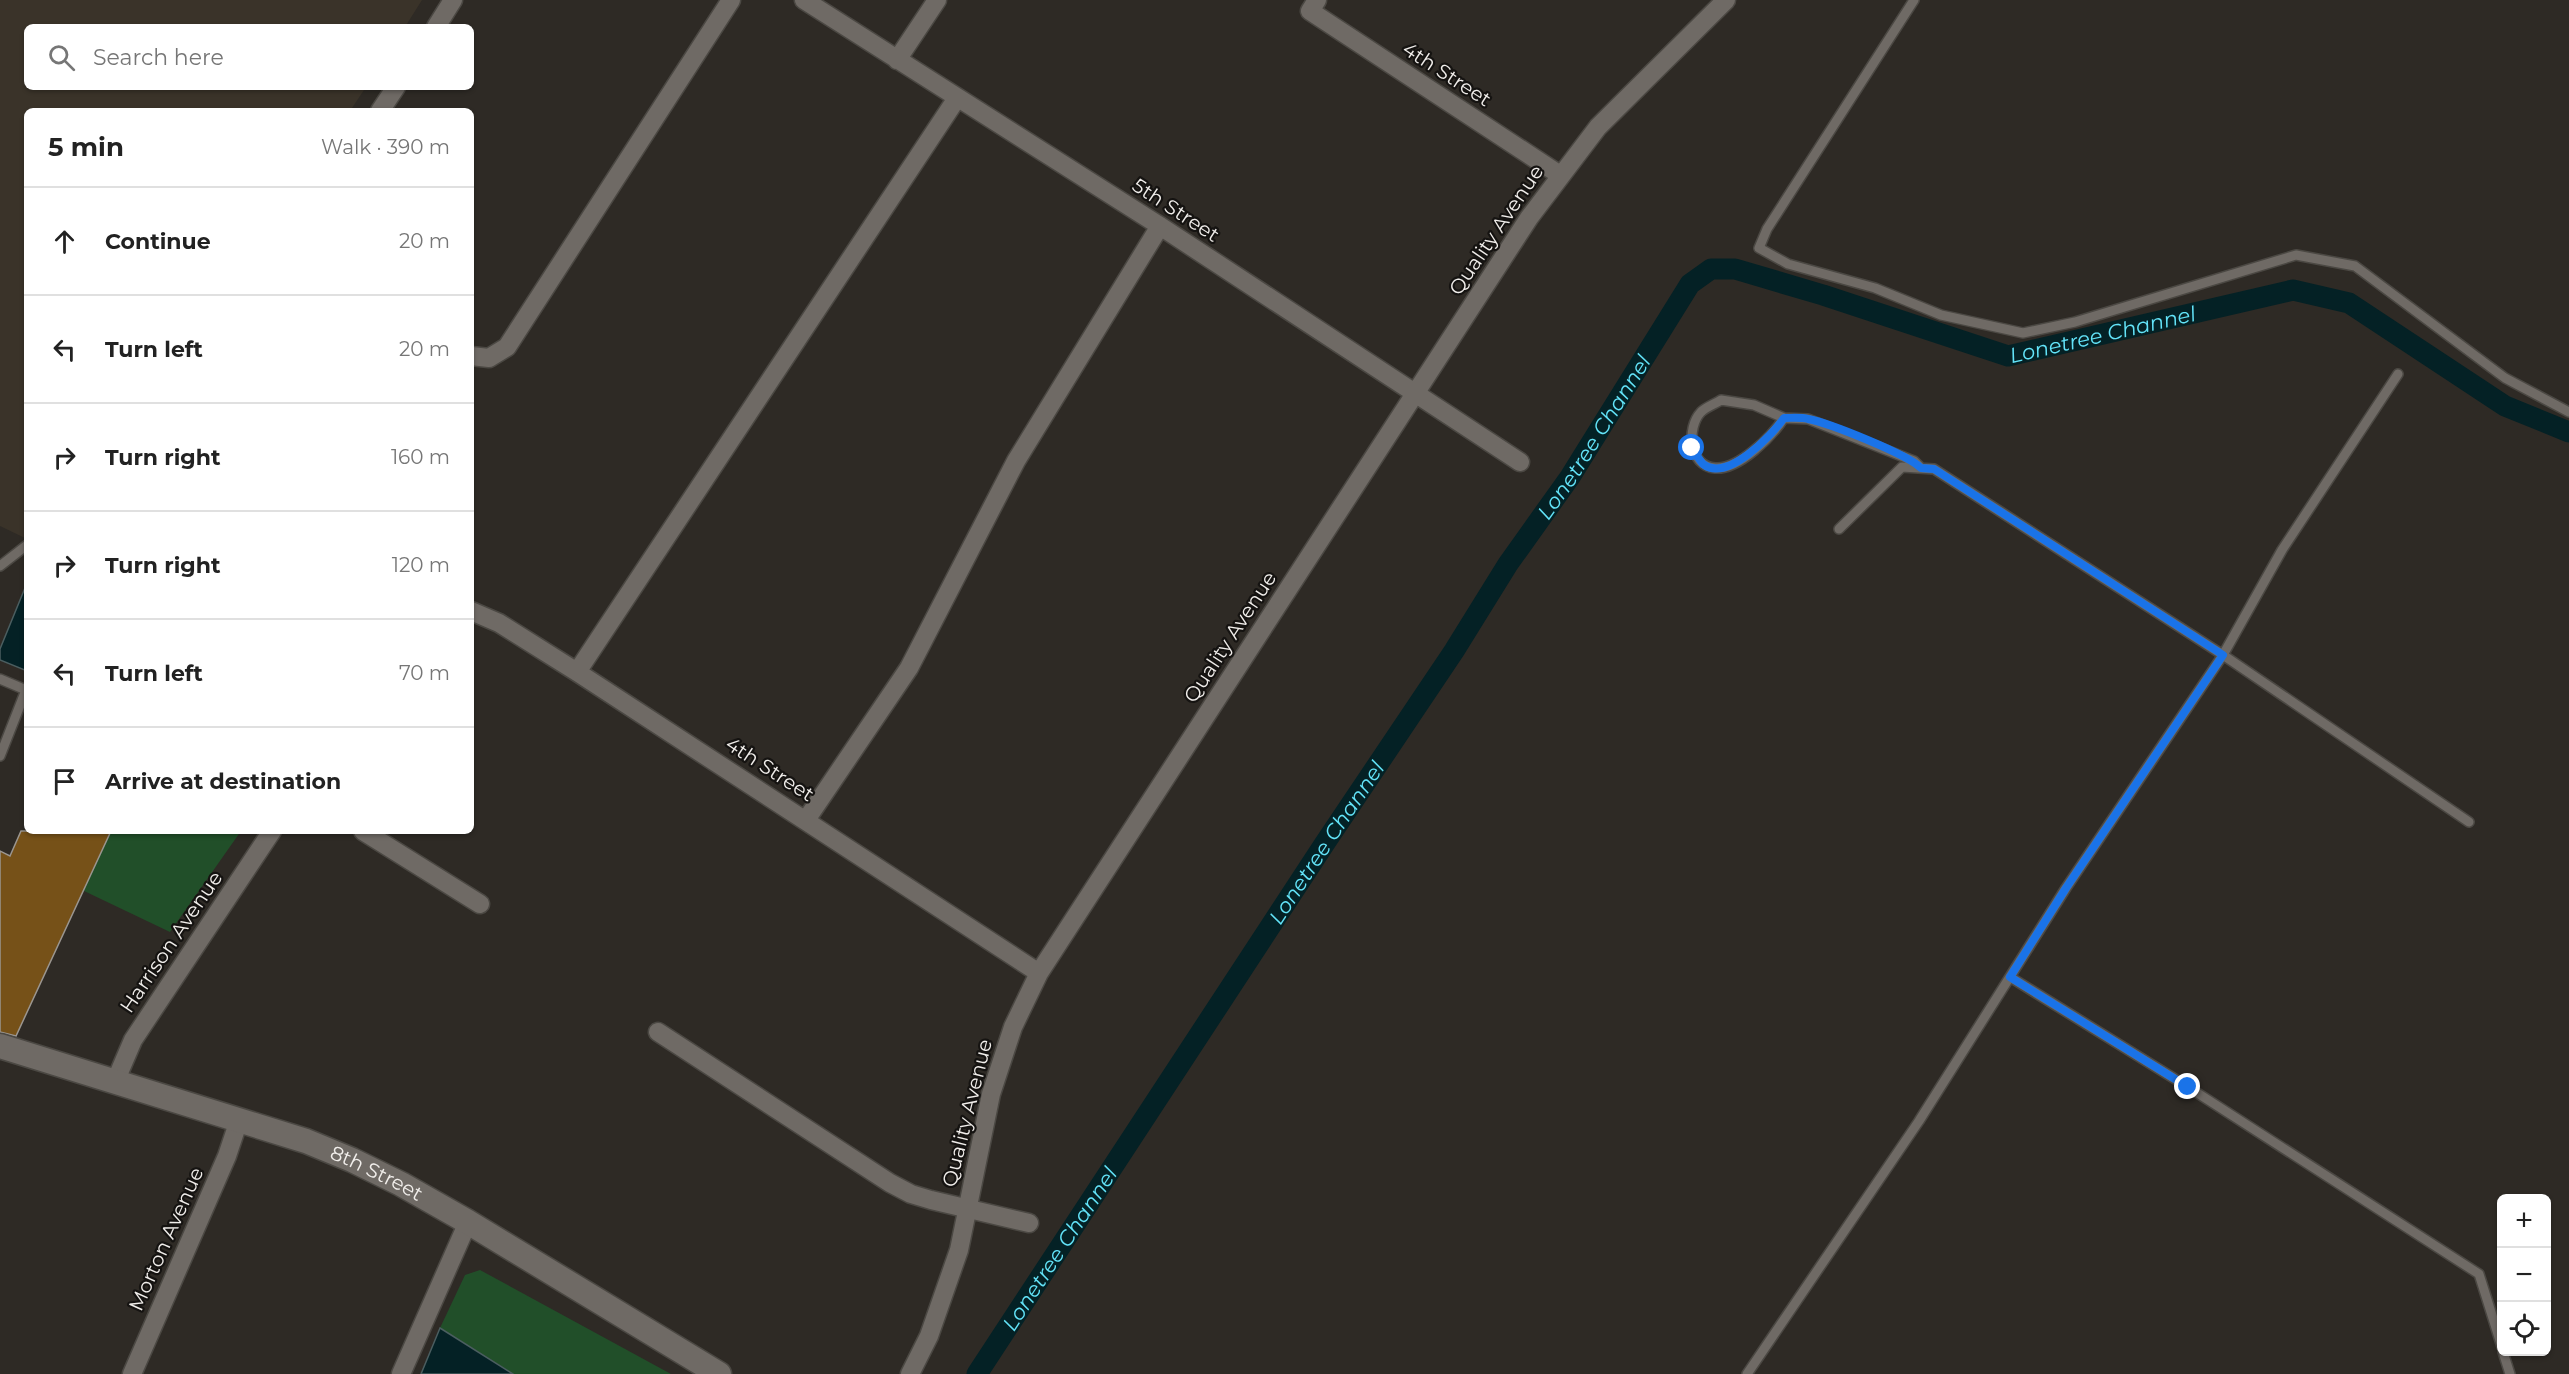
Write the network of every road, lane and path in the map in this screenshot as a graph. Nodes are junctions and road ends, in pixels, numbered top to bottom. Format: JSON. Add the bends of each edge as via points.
{"nodes":[{"id":1,"x":453,"y":0,"type":"edge"},
{"id":2,"x":731,"y":0,"type":"edge"},
{"id":3,"x":804,"y":0,"type":"edge"},
{"id":4,"x":937,"y":0,"type":"edge"},
{"id":5,"x":1726,"y":0,"type":"edge"},
{"id":6,"x":1914,"y":0,"type":"edge"},
{"id":7,"x":1314,"y":5,"type":"edge"},
{"id":8,"x":438,"y":24,"type":"edge"},
{"id":9,"x":897,"y":60,"type":"junction"},
{"id":10,"x":394,"y":90,"type":"edge"},
{"id":11,"x":957,"y":99,"type":"junction"},
{"id":12,"x":382,"y":108,"type":"edge"},
{"id":13,"x":1560,"y":176,"type":"junction"},
{"id":14,"x":1160,"y":226,"type":"junction"},
{"id":15,"x":474,"y":356,"type":"edge"},
{"id":16,"x":2398,"y":374,"type":"dead end"},
{"id":17,"x":1416,"y":393,"type":"junction"},
{"id":18,"x":2569,"y":412,"type":"edge"},
{"id":19,"x":1784,"y":418,"type":"junction"},
{"id":20,"x":1520,"y":462,"type":"dead end"},
{"id":21,"x":1921,"y":468,"type":"junction"},
{"id":22,"x":1839,"y":529,"type":"dead end"},
{"id":23,"x":24,"y":547,"type":"edge"},
{"id":24,"x":0,"y":567,"type":"edge"},
{"id":25,"x":474,"y":612,"type":"edge"},
{"id":26,"x":2223,"y":655,"type":"junction"},
{"id":27,"x":578,"y":672,"type":"junction"},
{"id":28,"x":0,"y":678,"type":"edge"},
{"id":29,"x":24,"y":689,"type":"edge"},
{"id":30,"x":24,"y":695,"type":"edge"},
{"id":31,"x":0,"y":756,"type":"edge"},
{"id":32,"x":806,"y":820,"type":"junction"},
{"id":33,"x":2469,"y":822,"type":"dead end"},
{"id":34,"x":270,"y":834,"type":"edge"},
{"id":35,"x":368,"y":834,"type":"edge"},
{"id":36,"x":480,"y":904,"type":"dead end"},
{"id":37,"x":1039,"y":973,"type":"junction"},
{"id":38,"x":2010,"y":977,"type":"junction"},
{"id":39,"x":658,"y":1032,"type":"dead end"},
{"id":40,"x":2,"y":1052,"type":"edge"},
{"id":41,"x":115,"y":1082,"type":"junction"},
{"id":42,"x":239,"y":1120,"type":"junction"},
{"id":43,"x":967,"y":1209,"type":"junction"},
{"id":44,"x":468,"y":1222,"type":"junction"},
{"id":45,"x":1029,"y":1223,"type":"dead end"},
{"id":46,"x":2497,"y":1331,"type":"edge"},
{"id":47,"x":2504,"y":1356,"type":"edge"},
{"id":48,"x":132,"y":1374,"type":"edge"},
{"id":49,"x":401,"y":1374,"type":"edge"},
{"id":50,"x":719,"y":1374,"type":"edge"},
{"id":51,"x":910,"y":1374,"type":"edge"},
{"id":52,"x":1747,"y":1374,"type":"edge"},
{"id":53,"x":2510,"y":1374,"type":"edge"}],
"edges":[{"from":1,"to":8,"type":"street"},
{"from":2,"to":15,"type":"street","via":[[507,346],[489,358]]},
{"from":3,"to":9,"type":"street","name":"5th Street"},
{"from":4,"to":9,"type":"street"},
{"from":5,"to":13,"type":"street","name":"Quality Avenue","via":[[1598,127]]},
{"from":6,"to":18,"type":"lane","via":[[1767,229],[1759,248],[1788,264],[1875,288],[1941,315],[2023,333],[2074,322],[2296,255],[2355,266],[2505,378]]},
{"from":7,"to":13,"type":"street","name":"4th Street"},
{"from":9,"to":11,"type":"street","name":"5th Street"},
{"from":10,"to":12,"type":"street"},
{"from":11,"to":14,"type":"street","name":"5th Street"},
{"from":11,"to":27,"type":"street"},
{"from":13,"to":17,"type":"street","name":"Quality Avenue"},
{"from":14,"to":17,"type":"street","name":"5th Street"},
{"from":14,"to":32,"type":"street","via":[[1016,461],[909,668]]},
{"from":16,"to":26,"type":"lane","via":[[2282,550]]},
{"from":17,"to":20,"type":"street","name":"5th Street"},
{"from":17,"to":37,"type":"street","name":"Quality Avenue"},
{"from":19,"to":19,"type":"lane","via":[[1754,405],[1721,400],[1701,413],[1692,434],[1692,448],[1703,464],[1716,468],[1735,464],[1772,435]]},
{"from":19,"to":21,"type":"lane","via":[[1819,423],[1914,461]]},
{"from":21,"to":22,"type":"lane","via":[[1902,467]]},
{"from":21,"to":26,"type":"lane","via":[[1934,469]]},
{"from":23,"to":24,"type":"lane"},
{"from":25,"to":27,"type":"street","name":"4th Street","via":[[499,623]]},
{"from":26,"to":33,"type":"lane"},
{"from":26,"to":38,"type":"lane"},
{"from":27,"to":32,"type":"street","name":"4th Street"},
{"from":28,"to":29,"type":"lane"},
{"from":30,"to":31,"type":"lane"},
{"from":32,"to":37,"type":"street","name":"4th Street"},
{"from":34,"to":41,"type":"street","name":"Harrison Avenue","via":[[133,1040]]},
{"from":35,"to":36,"type":"street"},
{"from":37,"to":43,"type":"street","name":"Quality Avenue","via":[[1012,1027],[991,1094]]},
{"from":38,"to":46,"type":"lane","via":[[2479,1274]]},
{"from":38,"to":52,"type":"lane","via":[[1920,1121]]},
{"from":39,"to":43,"type":"street","via":[[890,1183],[910,1194]]},
{"from":40,"to":41,"type":"street","name":"8th Street"},
{"from":41,"to":42,"type":"street","name":"8th Street"},
{"from":42,"to":44,"type":"street","name":"8th Street","via":[[352,1160]]},
{"from":42,"to":48,"type":"street","name":"Morton Avenue"},
{"from":43,"to":45,"type":"street"},
{"from":43,"to":51,"type":"street","name":"Quality Avenue","via":[[945,1295]]},
{"from":44,"to":49,"type":"street"},
{"from":44,"to":50,"type":"street","name":"8th Street"},
{"from":47,"to":53,"type":"lane"}]}
